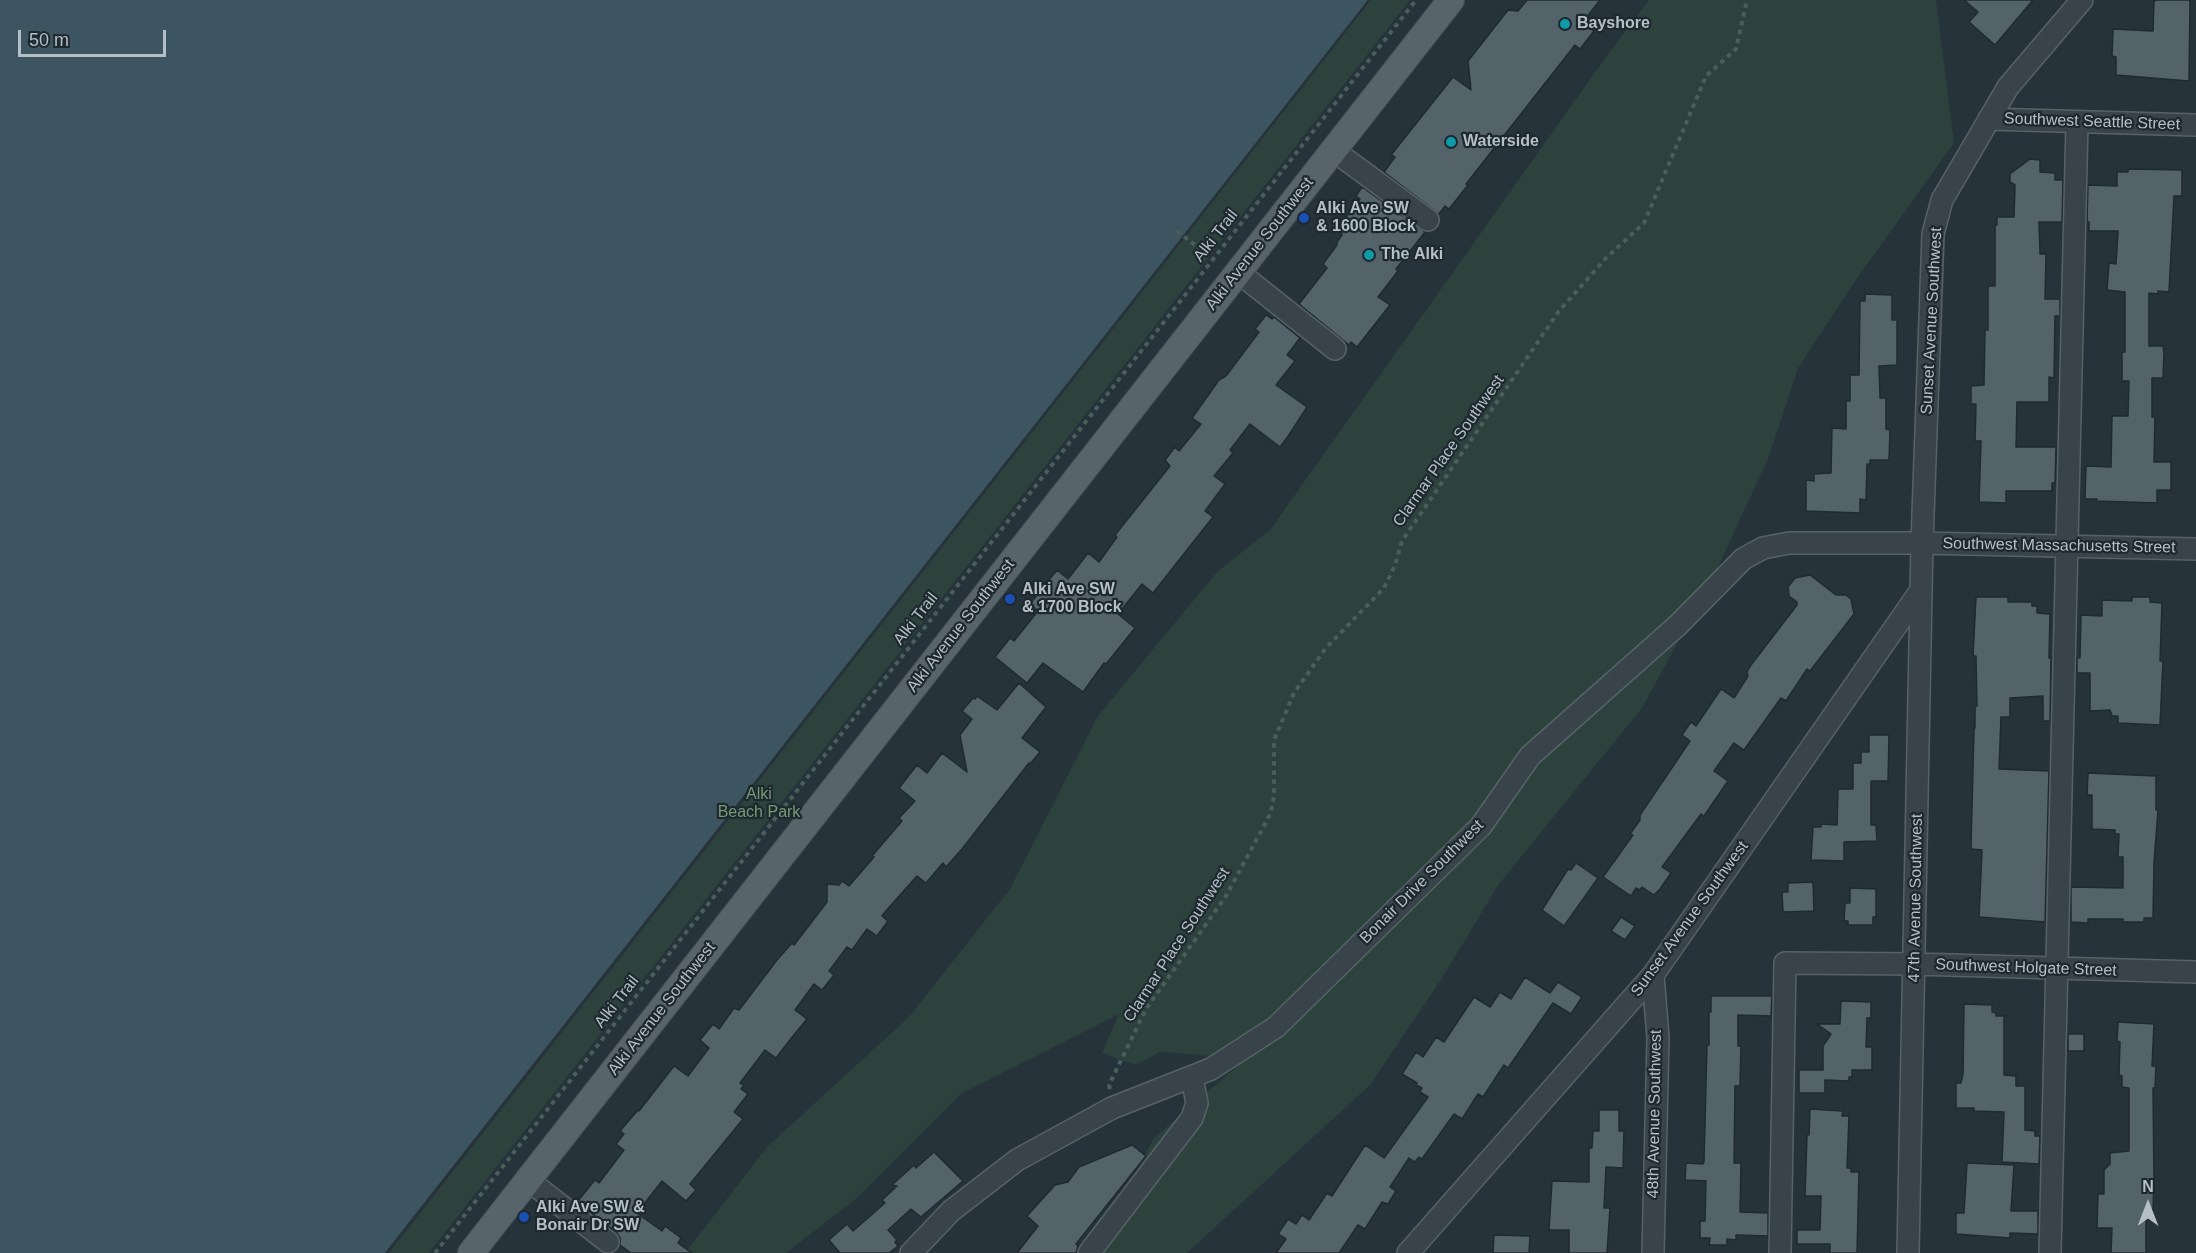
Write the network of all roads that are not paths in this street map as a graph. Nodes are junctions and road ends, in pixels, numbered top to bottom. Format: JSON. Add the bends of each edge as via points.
{"nodes":[{"id":1,"x":1451,"y":0,"type":"edge"},
{"id":2,"x":2082,"y":0,"type":"edge"},
{"id":3,"x":1989,"y":119,"type":"junction"},
{"id":4,"x":2077,"y":122,"type":"junction"},
{"id":5,"x":2196,"y":125,"type":"edge"},
{"id":6,"x":1333,"y":150,"type":"junction"},
{"id":7,"x":1428,"y":220,"type":"dead end"},
{"id":8,"x":1238,"y":272,"type":"junction"},
{"id":9,"x":1335,"y":349,"type":"dead end"},
{"id":10,"x":1922,"y":543,"type":"junction"},
{"id":11,"x":2067,"y":546,"type":"junction"},
{"id":12,"x":2196,"y":549,"type":"edge"},
{"id":13,"x":1921,"y":590,"type":"junction"},
{"id":14,"x":1915,"y":964,"type":"junction"},
{"id":15,"x":2057,"y":969,"type":"junction"},
{"id":16,"x":2196,"y":972,"type":"edge"},
{"id":17,"x":1653,"y":975,"type":"junction"},
{"id":18,"x":1192,"y":1078,"type":"junction"},
{"id":19,"x":528,"y":1180,"type":"junction"},
{"id":20,"x":608,"y":1242,"type":"dead end"},
{"id":21,"x":478,"y":1250,"type":"edge"},
{"id":22,"x":911,"y":1253,"type":"edge"},
{"id":23,"x":1089,"y":1253,"type":"edge"},
{"id":24,"x":1408,"y":1253,"type":"edge"},
{"id":25,"x":1653,"y":1253,"type":"edge"},
{"id":26,"x":1780,"y":1253,"type":"edge"},
{"id":27,"x":1908,"y":1253,"type":"edge"},
{"id":28,"x":2050,"y":1253,"type":"edge"}],
"edges":[{"from":1,"to":6,"type":"main road","name":"Alki Avenue Southwest"},
{"from":2,"to":3,"type":"street","name":"Sunset Avenue Southwest","via":[[2008,87]]},
{"from":3,"to":4,"type":"street","name":"Southwest Seattle Street"},
{"from":3,"to":10,"type":"street","name":"Sunset Avenue Southwest","via":[[1942,200],[1933,234]]},
{"from":4,"to":5,"type":"street","name":"Southwest Seattle Street"},
{"from":4,"to":11,"type":"street"},
{"from":6,"to":7,"type":"street"},
{"from":6,"to":8,"type":"main road","name":"Alki Avenue Southwest"},
{"from":8,"to":9,"type":"street"},
{"from":8,"to":19,"type":"main road","name":"Alki Avenue Southwest"},
{"from":10,"to":11,"type":"street","name":"Southwest Massachusetts Street"},
{"from":10,"to":13,"type":"street","name":"47th Avenue Southwest"},
{"from":10,"to":18,"type":"street","name":"Bonair Drive Southwest","via":[[1782,544],[1763,548],[1743,559],[1678,625],[1530,756],[1481,826],[1276,1027]]},
{"from":11,"to":12,"type":"street","name":"Southwest Massachusetts Street"},
{"from":11,"to":15,"type":"street"},
{"from":13,"to":14,"type":"street","name":"47th Avenue Southwest"},
{"from":13,"to":17,"type":"street","name":"Sunset Avenue Southwest"},
{"from":14,"to":15,"type":"street","name":"Southwest Holgate Street"},
{"from":14,"to":26,"type":"street","name":"Southwest Holgate Street","via":[[1785,963]]},
{"from":14,"to":27,"type":"street","name":"47th Avenue Southwest"},
{"from":15,"to":16,"type":"street","name":"Southwest Holgate Street"},
{"from":15,"to":28,"type":"street"},
{"from":17,"to":24,"type":"street","name":"Sunset Avenue Southwest"},
{"from":17,"to":25,"type":"street","name":"48th Avenue Southwest","via":[[1658,1038]]},
{"from":18,"to":22,"type":"street","name":"Bonair Drive Southwest","via":[[1112,1108],[1017,1160],[951,1211]]},
{"from":18,"to":23,"type":"street","via":[[1197,1103],[1192,1118]]},
{"from":19,"to":20,"type":"street"},
{"from":19,"to":21,"type":"main road","name":"Alki Avenue Southwest"}]}
